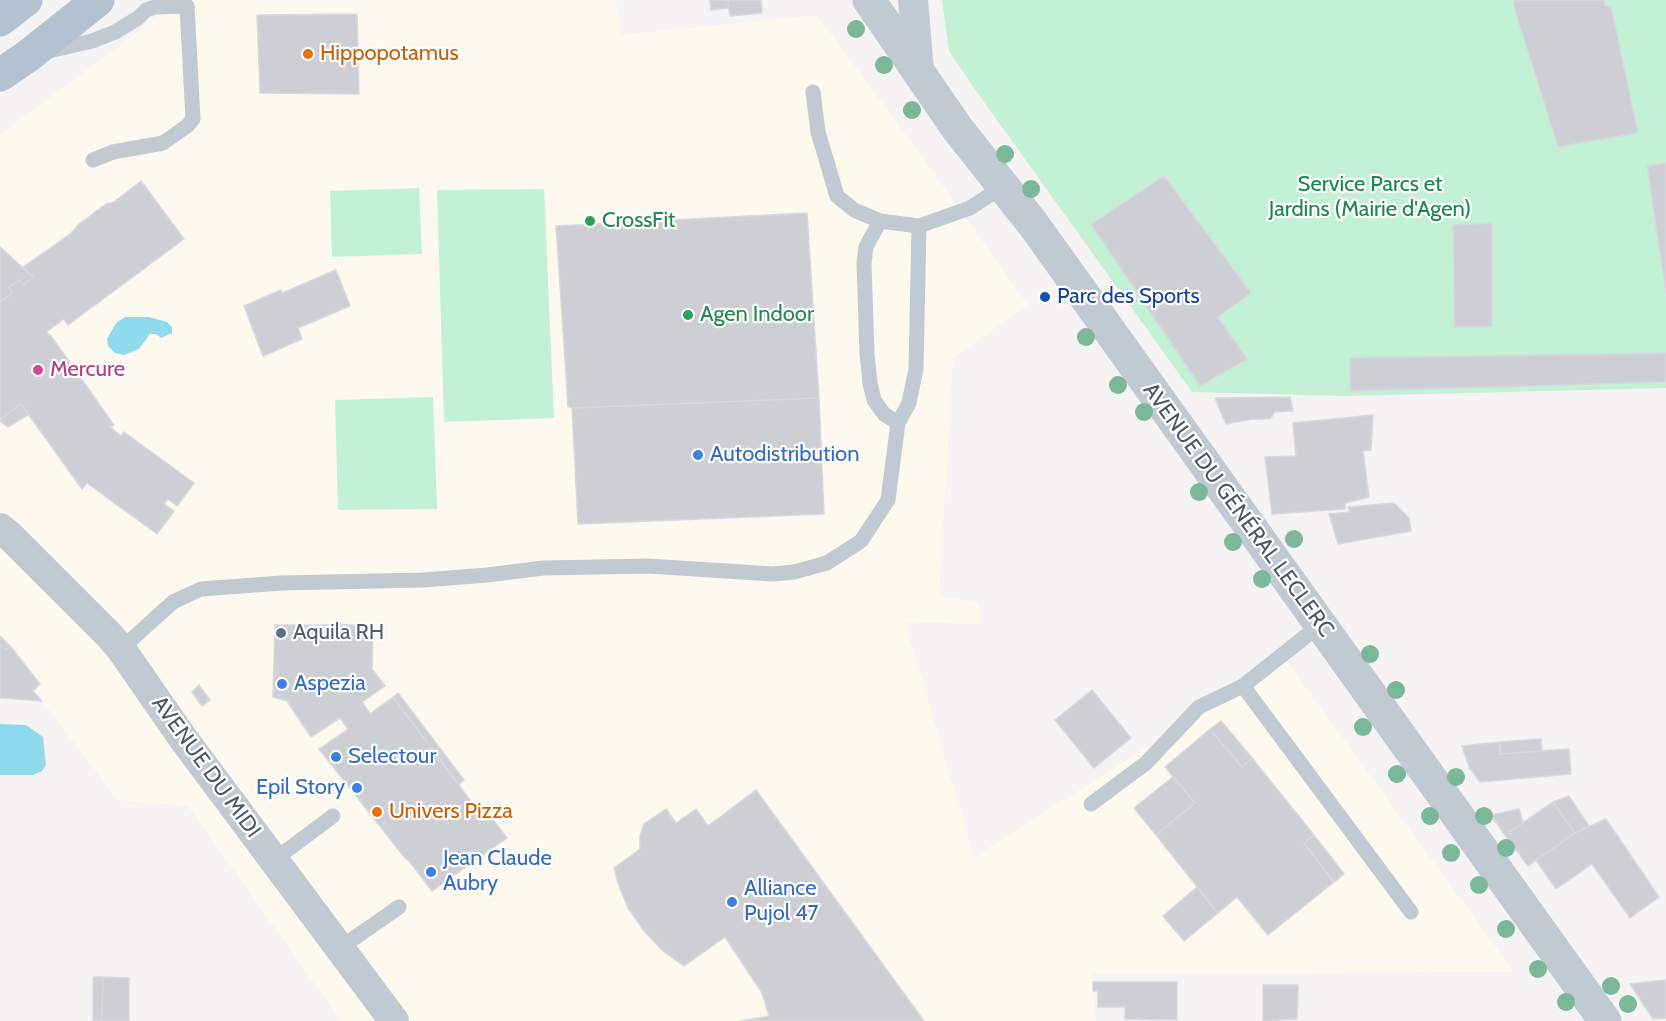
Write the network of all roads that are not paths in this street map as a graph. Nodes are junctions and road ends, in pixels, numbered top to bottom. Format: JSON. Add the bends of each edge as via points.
{"nodes":[{"id":1,"x":26,"y":0,"type":"edge"},
{"id":2,"x":98,"y":0,"type":"edge"},
{"id":3,"x":869,"y":0,"type":"edge"},
{"id":4,"x":913,"y":0,"type":"edge"},
{"id":5,"x":0,"y":20,"type":"edge"},
{"id":6,"x":28,"y":56,"type":"junction"},
{"id":7,"x":919,"y":71,"type":"junction"},
{"id":8,"x":0,"y":75,"type":"edge"},
{"id":9,"x":813,"y":92,"type":"dead end"},
{"id":10,"x":93,"y":160,"type":"dead end"},
{"id":11,"x":1002,"y":187,"type":"junction"},
{"id":12,"x":880,"y":221,"type":"junction"},
{"id":13,"x":919,"y":226,"type":"junction"},
{"id":14,"x":898,"y":423,"type":"junction"},
{"id":15,"x":0,"y":528,"type":"edge"},
{"id":16,"x":1320,"y":624,"type":"junction"},
{"id":17,"x":121,"y":649,"type":"junction"},
{"id":18,"x":1244,"y":686,"type":"junction"},
{"id":19,"x":1091,"y":804,"type":"dead end"},
{"id":20,"x":333,"y":816,"type":"dead end"},
{"id":21,"x":274,"y":861,"type":"junction"},
{"id":22,"x":399,"y":907,"type":"dead end"},
{"id":23,"x":1411,"y":912,"type":"dead end"},
{"id":24,"x":340,"y":948,"type":"junction"},
{"id":25,"x":394,"y":1021,"type":"edge"},
{"id":26,"x":1605,"y":1021,"type":"edge"}],
"edges":[{"from":1,"to":5,"type":"main road"},
{"from":2,"to":6,"type":"main road"},
{"from":3,"to":7,"type":"street","name":"AVENUE DU GÉNÉRAL LECLERC"},
{"from":4,"to":7,"type":"street"},
{"from":6,"to":8,"type":"main road"},
{"from":6,"to":10,"type":"lane","via":[[106,36],[154,7],[187,6],[193,119],[163,143],[113,152]]},
{"from":7,"to":11,"type":"street","name":"AVENUE DU GÉNÉRAL LECLERC"},
{"from":9,"to":12,"type":"lane","via":[[818,132],[837,196],[855,210]]},
{"from":11,"to":13,"type":"lane","via":[[970,208]]},
{"from":11,"to":16,"type":"street","name":"AVENUE DU GÉNÉRAL LECLERC","via":[[1033,224]]},
{"from":12,"to":13,"type":"lane"},
{"from":12,"to":14,"type":"lane","via":[[866,247],[864,263],[867,354],[874,400],[884,414]]},
{"from":13,"to":14,"type":"lane","via":[[916,369],[909,403]]},
{"from":14,"to":17,"type":"lane","via":[[888,500],[861,541],[827,563],[773,574],[648,566],[543,568],[423,580],[201,589],[173,603]]},
{"from":15,"to":17,"type":"street","name":"AVENUE DU MIDI"},
{"from":16,"to":18,"type":"lane"},
{"from":16,"to":26,"type":"street","name":"AVENUE DU GÉNÉRAL LECLERC"},
{"from":17,"to":21,"type":"street","name":"AVENUE DU MIDI"},
{"from":18,"to":19,"type":"lane","via":[[1199,707],[1146,764]]},
{"from":18,"to":23,"type":"lane"},
{"from":20,"to":21,"type":"lane"},
{"from":21,"to":24,"type":"street","name":"AVENUE DU MIDI"},
{"from":22,"to":24,"type":"lane"},
{"from":24,"to":25,"type":"street","name":"AVENUE DU MIDI"}]}
